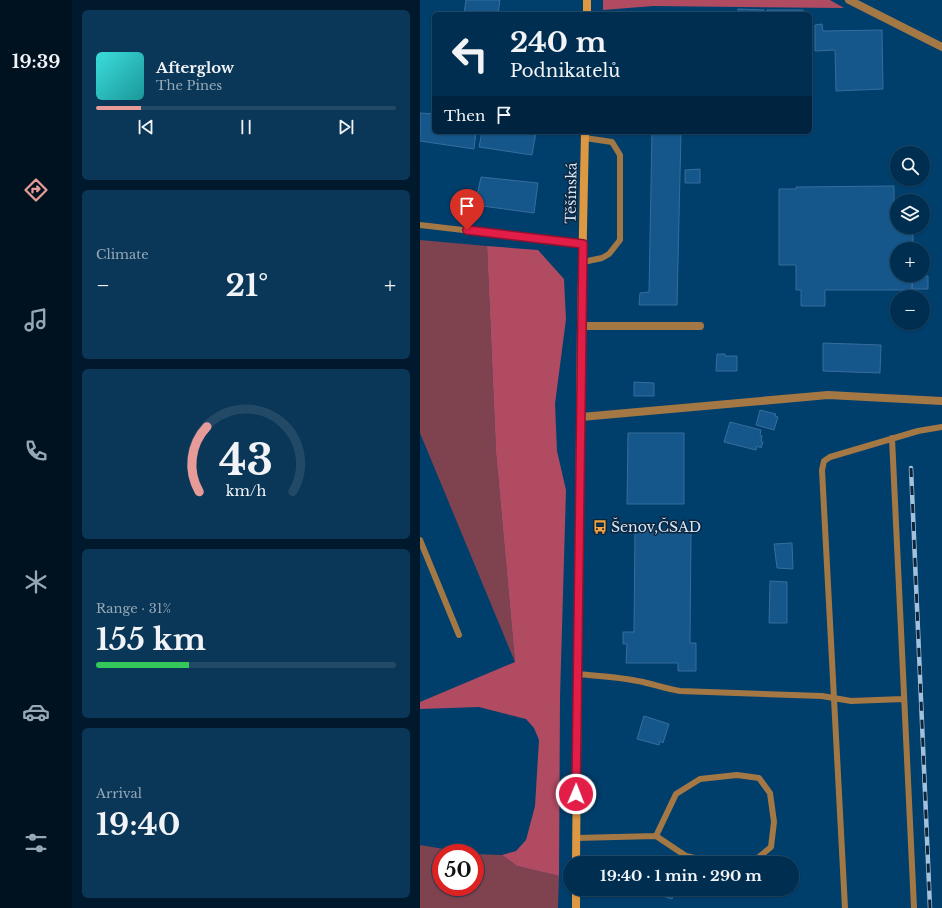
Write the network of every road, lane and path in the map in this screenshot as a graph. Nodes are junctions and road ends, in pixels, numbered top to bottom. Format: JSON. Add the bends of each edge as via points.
{"nodes":[{"id":1,"x":587,"y":0,"type":"edge"},
{"id":2,"x":849,"y":0,"type":"edge"},
{"id":3,"x":587,"y":12,"type":"edge"},
{"id":4,"x":942,"y":47,"type":"edge"},
{"id":5,"x":585,"y":135,"type":"edge"},
{"id":6,"x":420,"y":225,"type":"edge"},
{"id":7,"x":583,"y":244,"type":"junction"},
{"id":8,"x":583,"y":262,"type":"junction"},
{"id":9,"x":581,"y":326,"type":"junction"},
{"id":10,"x":700,"y":326,"type":"dead end"},
{"id":11,"x":942,"y":401,"type":"edge"},
{"id":12,"x":581,"y":417,"type":"junction"},
{"id":13,"x":942,"y":427,"type":"edge"},
{"id":14,"x":892,"y":438,"type":"junction"},
{"id":15,"x":420,"y":540,"type":"edge"},
{"id":16,"x":459,"y":635,"type":"dead end"},
{"id":17,"x":577,"y":674,"type":"junction"},
{"id":18,"x":834,"y":698,"type":"junction"},
{"id":19,"x":903,"y":699,"type":"junction"},
{"id":20,"x":656,"y":836,"type":"junction"},
{"id":21,"x":576,"y":838,"type":"junction"},
{"id":22,"x":576,"y":856,"type":"edge"},
{"id":23,"x":686,"y":856,"type":"edge"},
{"id":24,"x":760,"y":856,"type":"edge"},
{"id":25,"x":576,"y":896,"type":"edge"},
{"id":26,"x":576,"y":908,"type":"edge"},
{"id":27,"x":845,"y":908,"type":"edge"},
{"id":28,"x":914,"y":908,"type":"edge"}],
"edges":[{"from":1,"to":3,"type":"main road"},
{"from":2,"to":4,"type":"street"},
{"from":5,"to":7,"type":"main road","name":"Těšínská"},
{"from":5,"to":8,"type":"lane","via":[[612,142],[620,155],[620,240],[609,254]]},
{"from":6,"to":7,"type":"lane"},
{"from":7,"to":8,"type":"main road","name":"Těšínská"},
{"from":8,"to":9,"type":"main road","name":"Těšínská"},
{"from":9,"to":10,"type":"street"},
{"from":9,"to":12,"type":"main road","name":"Těšínská"},
{"from":11,"to":12,"type":"street","via":[[828,395]]},
{"from":12,"to":17,"type":"main road","name":"Těšínská"},
{"from":13,"to":14,"type":"lane"},
{"from":14,"to":18,"type":"lane","via":[[830,456],[824,461],[822,470]]},
{"from":14,"to":19,"type":"lane"},
{"from":15,"to":16,"type":"lane"},
{"from":17,"to":18,"type":"lane","via":[[644,682],[680,691]]},
{"from":17,"to":21,"type":"main road","name":"Těšínská"},
{"from":18,"to":19,"type":"lane","via":[[851,701]]},
{"from":18,"to":27,"type":"lane"},
{"from":19,"to":28,"type":"lane"},
{"from":20,"to":21,"type":"lane"},
{"from":20,"to":23,"type":"lane"},
{"from":20,"to":24,"type":"lane","via":[[676,794],[700,779],[737,775],[759,778],[770,793],[774,822],[771,847]]},
{"from":21,"to":22,"type":"main road","name":"Těšínská"},
{"from":25,"to":26,"type":"main road"}]}
